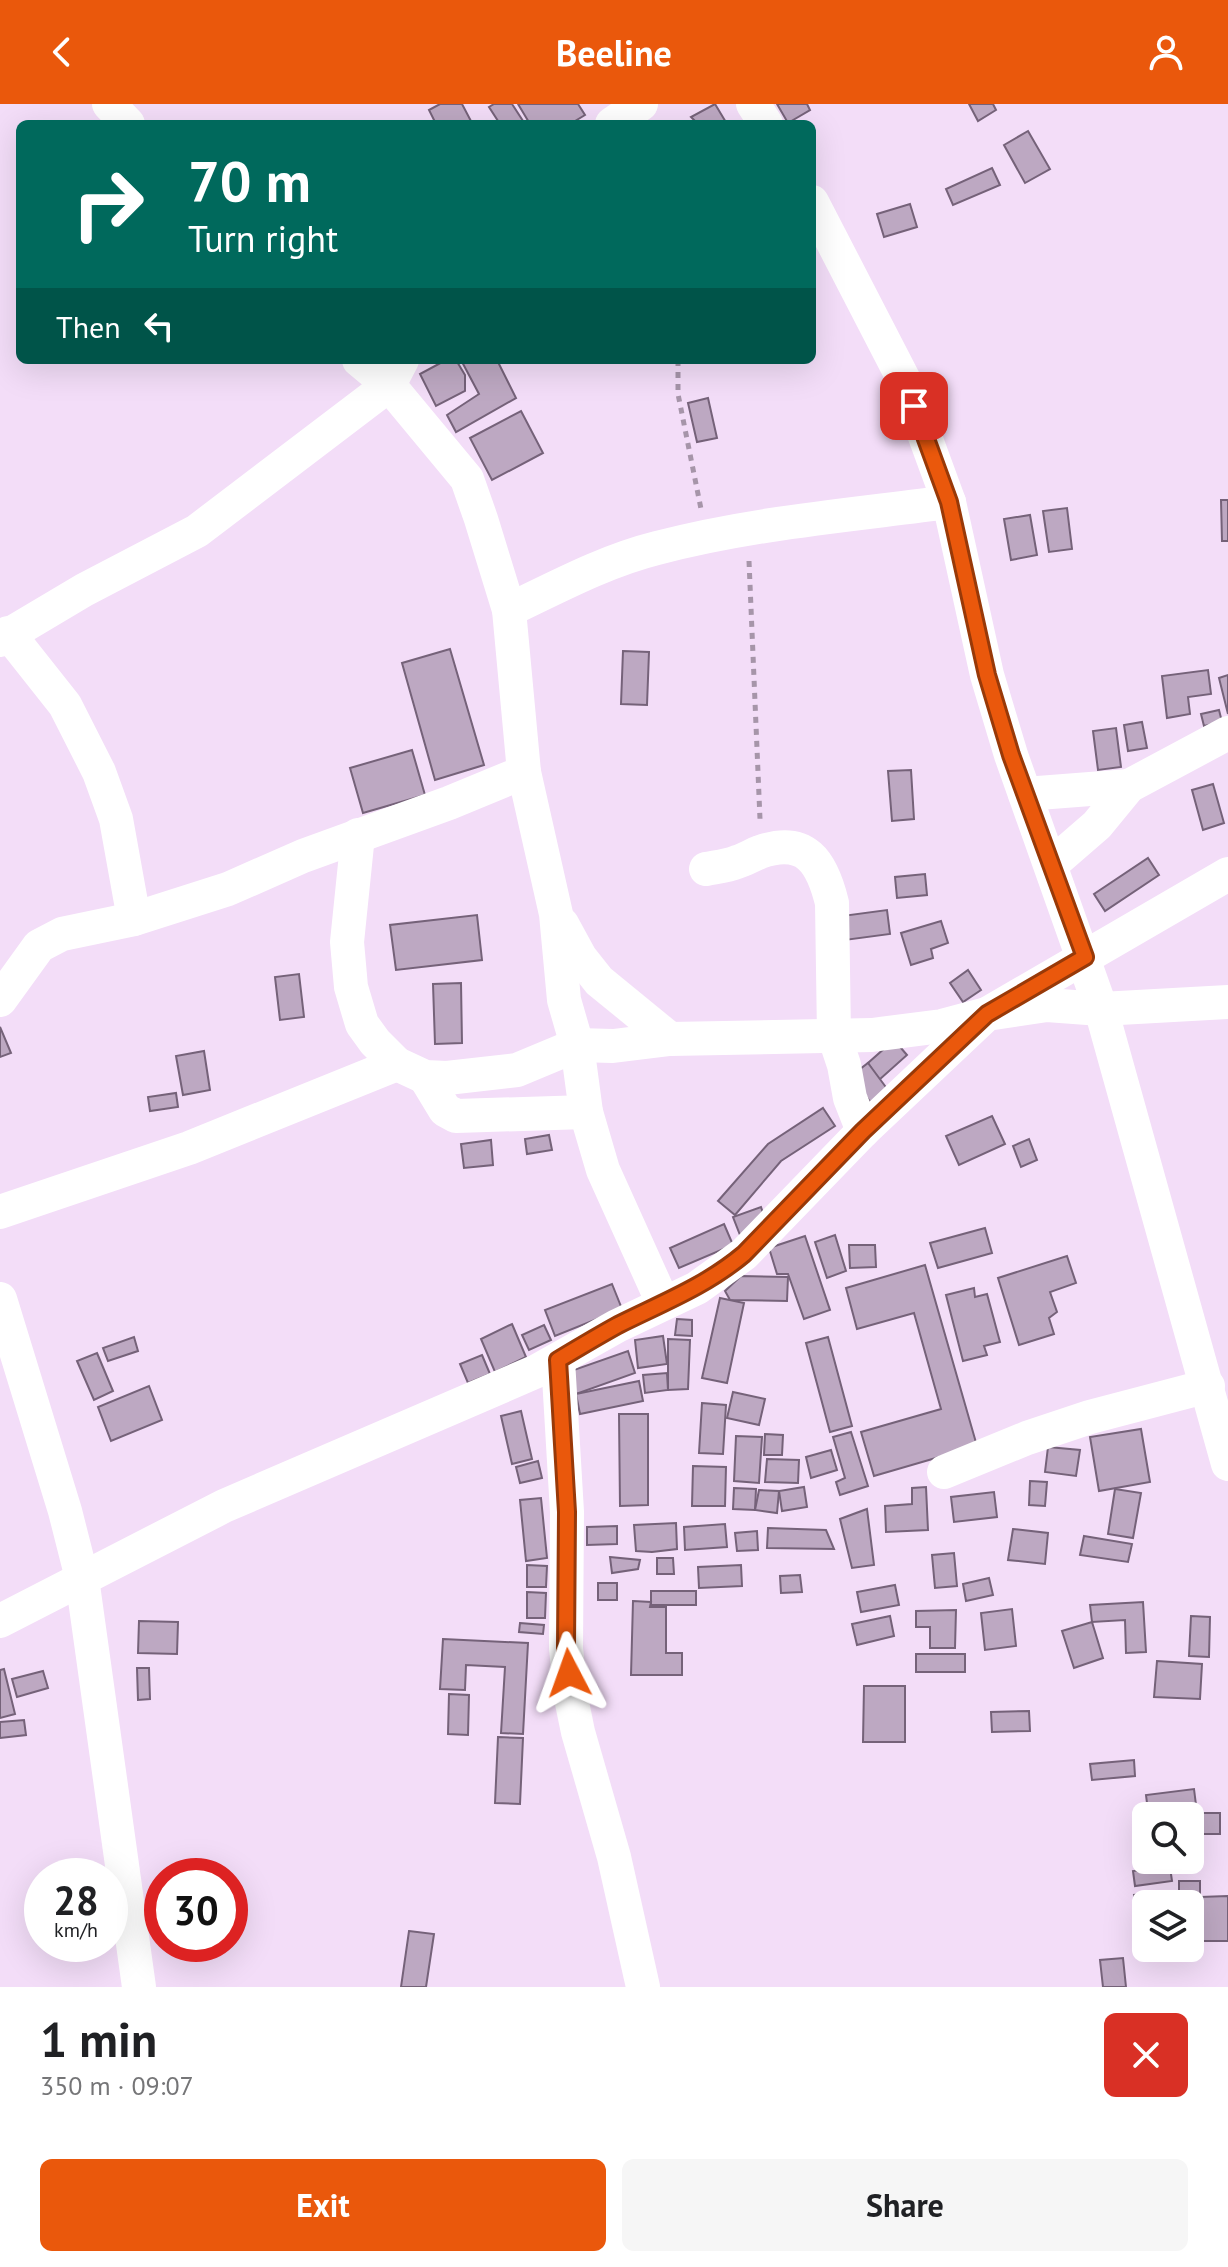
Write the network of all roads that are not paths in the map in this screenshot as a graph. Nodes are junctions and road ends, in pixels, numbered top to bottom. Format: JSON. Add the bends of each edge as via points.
{"nodes":[{"id":1,"x":109,"y":104,"type":"edge"},
{"id":2,"x":641,"y":104,"type":"edge"},
{"id":3,"x":124,"y":120,"type":"edge"},
{"id":4,"x":618,"y":120,"type":"edge"},
{"id":5,"x":816,"y":210,"type":"edge"},
{"id":6,"x":371,"y":364,"type":"edge"},
{"id":7,"x":396,"y":372,"type":"edge"},
{"id":8,"x":949,"y":502,"type":"junction"},
{"id":9,"x":509,"y":610,"type":"junction"},
{"id":10,"x":4,"y":636,"type":"edge"},
{"id":11,"x":1228,"y":733,"type":"edge"},
{"id":12,"x":524,"y":772,"type":"junction"},
{"id":13,"x":1129,"y":786,"type":"junction"},
{"id":14,"x":1025,"y":794,"type":"junction"},
{"id":15,"x":358,"y":835,"type":"junction"},
{"id":16,"x":1052,"y":864,"type":"junction"},
{"id":17,"x":706,"y":869,"type":"dead end"},
{"id":18,"x":1228,"y":874,"type":"edge"},
{"id":19,"x":556,"y":914,"type":"junction"},
{"id":20,"x":134,"y":919,"type":"junction"},
{"id":21,"x":1085,"y":957,"type":"junction"},
{"id":22,"x":0,"y":1000,"type":"edge"},
{"id":23,"x":1228,"y":1002,"type":"edge"},
{"id":24,"x":1101,"y":1009,"type":"junction"},
{"id":25,"x":987,"y":1014,"type":"junction"},
{"id":26,"x":834,"y":1035,"type":"junction"},
{"id":27,"x":670,"y":1039,"type":"junction"},
{"id":28,"x":577,"y":1045,"type":"junction"},
{"id":29,"x":411,"y":1070,"type":"junction"},
{"id":30,"x":586,"y":1112,"type":"junction"},
{"id":31,"x":863,"y":1131,"type":"junction"},
{"id":32,"x":0,"y":1212,"type":"edge"},
{"id":33,"x":0,"y":1299,"type":"edge"},
{"id":34,"x":663,"y":1303,"type":"junction"},
{"id":35,"x":558,"y":1360,"type":"junction"},
{"id":36,"x":1208,"y":1386,"type":"junction"},
{"id":37,"x":1228,"y":1464,"type":"edge"},
{"id":38,"x":944,"y":1472,"type":"dead end"},
{"id":39,"x":82,"y":1578,"type":"junction"},
{"id":40,"x":0,"y":1621,"type":"edge"},
{"id":41,"x":139,"y":1987,"type":"edge"},
{"id":42,"x":643,"y":1987,"type":"edge"}],
"edges":[{"from":1,"to":3,"type":"street"},
{"from":2,"to":4,"type":"street"},
{"from":5,"to":8,"type":"street","via":[[905,382]]},
{"from":6,"to":7,"type":"street"},
{"from":7,"to":9,"type":"street","via":[[467,479]]},
{"from":7,"to":10,"type":"street","via":[[197,531]]},
{"from":8,"to":9,"type":"street","via":[[745,528],[655,548]]},
{"from":8,"to":14,"type":"street","via":[[987,675]]},
{"from":9,"to":12,"type":"street"},
{"from":10,"to":20,"type":"street","via":[[65,705],[99,772],[116,819]]},
{"from":11,"to":13,"type":"street"},
{"from":12,"to":15,"type":"street"},
{"from":12,"to":19,"type":"street"},
{"from":13,"to":14,"type":"street"},
{"from":13,"to":16,"type":"street","via":[[1097,825]]},
{"from":14,"to":16,"type":"street"},
{"from":15,"to":20,"type":"street","via":[[228,889]]},
{"from":15,"to":29,"type":"street","via":[[347,942],[351,987],[362,1024]]},
{"from":16,"to":21,"type":"street"},
{"from":17,"to":26,"type":"street","via":[[790,846],[802,849],[814,862],[832,903]]},
{"from":18,"to":21,"type":"street"},
{"from":19,"to":27,"type":"street","via":[[599,981]]},
{"from":19,"to":28,"type":"street","via":[[564,1000]]},
{"from":20,"to":22,"type":"street","via":[[62,934],[39,946]]},
{"from":21,"to":24,"type":"street"},
{"from":21,"to":25,"type":"street"},
{"from":23,"to":24,"type":"street"},
{"from":24,"to":25,"type":"street","via":[[1047,1005]]},
{"from":24,"to":36,"type":"street"},
{"from":25,"to":26,"type":"street","via":[[910,1031]]},
{"from":25,"to":31,"type":"street"},
{"from":26,"to":27,"type":"street"},
{"from":26,"to":31,"type":"street"},
{"from":27,"to":28,"type":"street"},
{"from":28,"to":29,"type":"street","via":[[517,1070],[447,1078]]},
{"from":28,"to":30,"type":"street"},
{"from":29,"to":30,"type":"street","via":[[456,1116]]},
{"from":29,"to":32,"type":"street"},
{"from":30,"to":34,"type":"street","via":[[603,1170]]},
{"from":31,"to":34,"type":"street","via":[[744,1254],[697,1288]]},
{"from":33,"to":39,"type":"street"},
{"from":34,"to":35,"type":"street"},
{"from":35,"to":39,"type":"street","via":[[224,1506]]},
{"from":35,"to":42,"type":"street","via":[[571,1698]]},
{"from":36,"to":37,"type":"street"},
{"from":36,"to":38,"type":"street","via":[[1090,1417]]},
{"from":39,"to":40,"type":"street"},
{"from":39,"to":41,"type":"street"}]}
